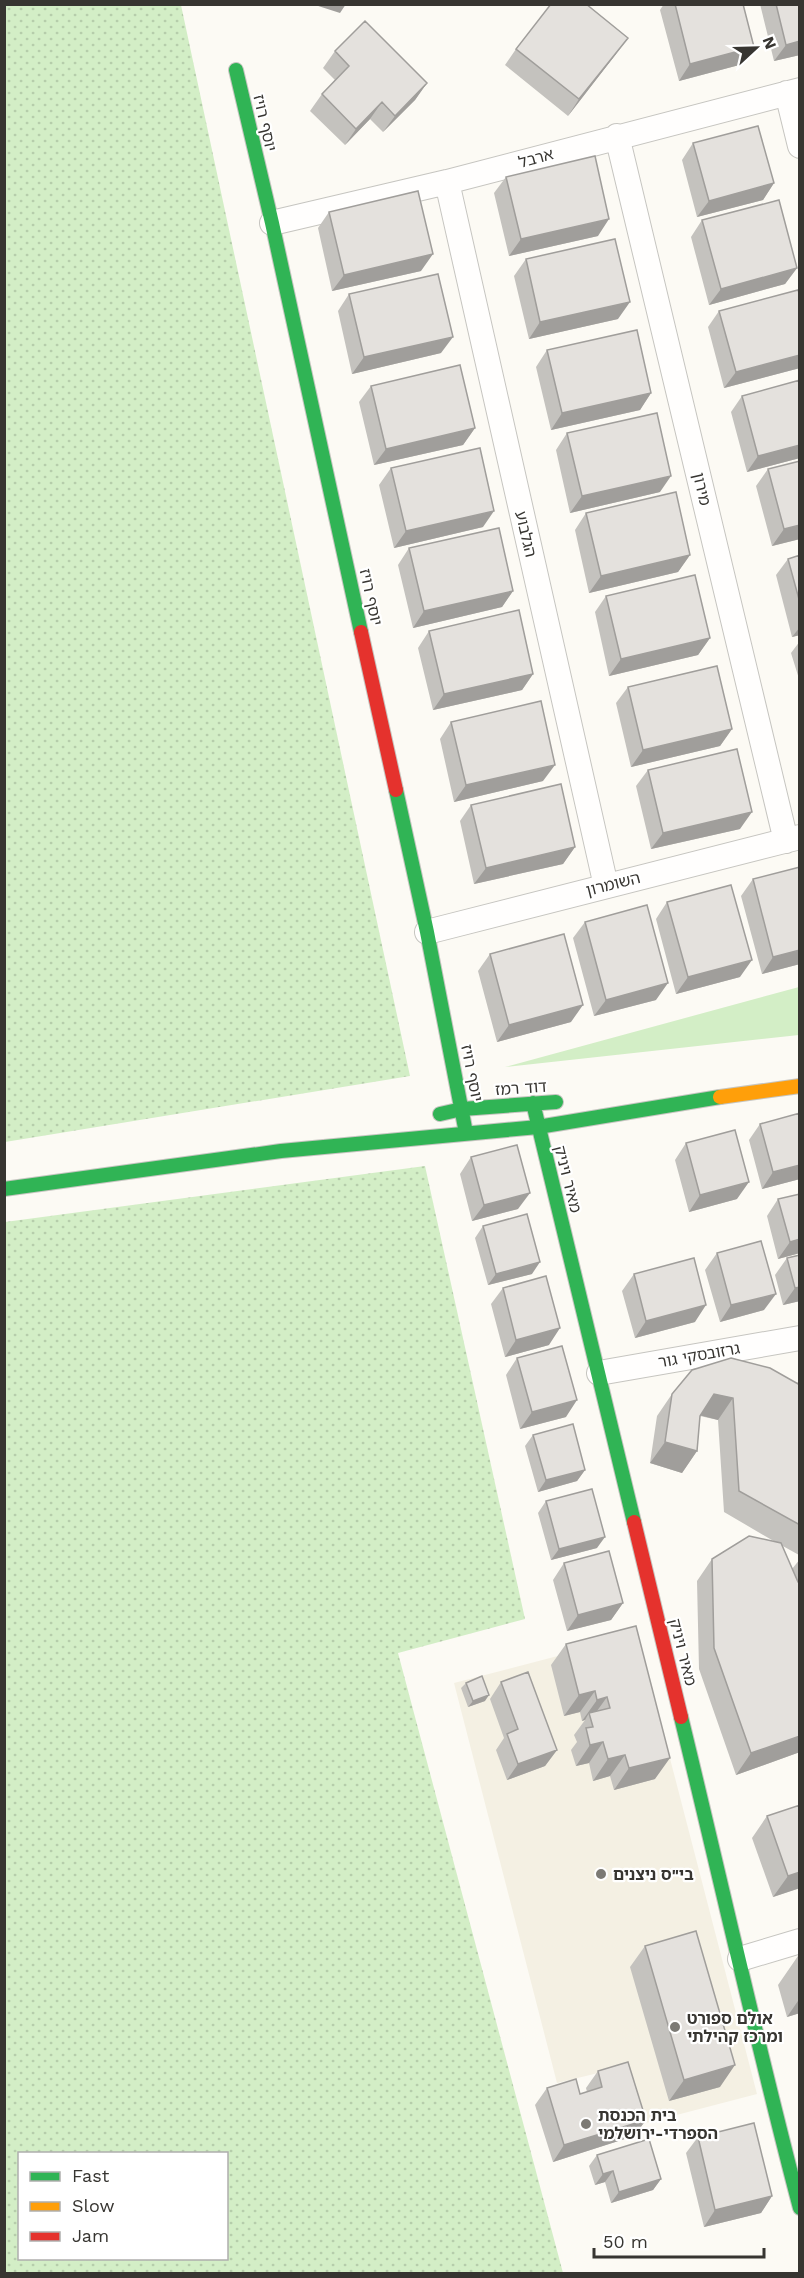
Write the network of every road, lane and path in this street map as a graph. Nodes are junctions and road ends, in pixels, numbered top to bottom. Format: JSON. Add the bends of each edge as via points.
{"nodes":[{"id":1,"x":236,"y":70,"type":"dead end"},
{"id":2,"x":793,"y":92,"type":"edge"},
{"id":3,"x":617,"y":136,"type":"junction"},
{"id":4,"x":800,"y":146,"type":"edge"},
{"id":5,"x":447,"y":182,"type":"junction"},
{"id":6,"x":272,"y":223,"type":"junction"},
{"id":7,"x":793,"y":839,"type":"edge"},
{"id":8,"x":606,"y":886,"type":"junction"},
{"id":9,"x":427,"y":932,"type":"junction"},
{"id":10,"x":800,"y":1086,"type":"edge"},
{"id":11,"x":732,"y":1095,"type":"junction"},
{"id":12,"x":618,"y":1100,"type":"dead end"},
{"id":13,"x":573,"y":1101,"type":"dead end"},
{"id":14,"x":533,"y":1103,"type":"junction"},
{"id":15,"x":462,"y":1109,"type":"junction"},
{"id":16,"x":428,"y":1117,"type":"dead end"},
{"id":17,"x":383,"y":1127,"type":"dead end"},
{"id":18,"x":538,"y":1127,"type":"junction"},
{"id":19,"x":466,"y":1133,"type":"junction"},
{"id":20,"x":281,"y":1150,"type":"junction"},
{"id":21,"x":4,"y":1189,"type":"edge"},
{"id":22,"x":800,"y":1338,"type":"edge"},
{"id":23,"x":599,"y":1373,"type":"junction"},
{"id":24,"x":800,"y":1941,"type":"edge"},
{"id":25,"x":740,"y":1959,"type":"junction"},
{"id":26,"x":800,"y":2208,"type":"edge"}],
"edges":[{"from":1,"to":6,"type":"street","name":"יוסף רויז"},
{"from":2,"to":3,"type":"street","name":"ארבל"},
{"from":2,"to":4,"type":"street"},
{"from":3,"to":5,"type":"street","name":"ארבל"},
{"from":3,"to":7,"type":"street","name":"מירון"},
{"from":5,"to":6,"type":"street","name":"ארבל"},
{"from":5,"to":8,"type":"street","name":"הגלבוע"},
{"from":6,"to":9,"type":"street","name":"יוסף רויז"},
{"from":7,"to":8,"type":"street","name":"השומרון"},
{"from":8,"to":9,"type":"street","name":"השומרון"},
{"from":9,"to":15,"type":"street","name":"יוסף רויז"},
{"from":10,"to":11,"type":"street"},
{"from":11,"to":12,"type":"street"},
{"from":11,"to":18,"type":"street"},
{"from":13,"to":14,"type":"street","name":"דוד רמז"},
{"from":14,"to":15,"type":"street","name":"דוד רמז"},
{"from":14,"to":18,"type":"street","name":"מאיר ויניק"},
{"from":15,"to":16,"type":"street","name":"דוד רמז"},
{"from":15,"to":19,"type":"street","name":"יוסף רויז"},
{"from":17,"to":20,"type":"street"},
{"from":18,"to":19,"type":"street"},
{"from":18,"to":23,"type":"street","name":"מאיר ויניק"},
{"from":19,"to":20,"type":"street"},
{"from":20,"to":21,"type":"street"},
{"from":22,"to":23,"type":"street","name":"גרזובסקי גור"},
{"from":23,"to":25,"type":"street","name":"מאיר ויניק"},
{"from":24,"to":25,"type":"street"},
{"from":25,"to":26,"type":"street","name":"מאיר ויניק"}]}
